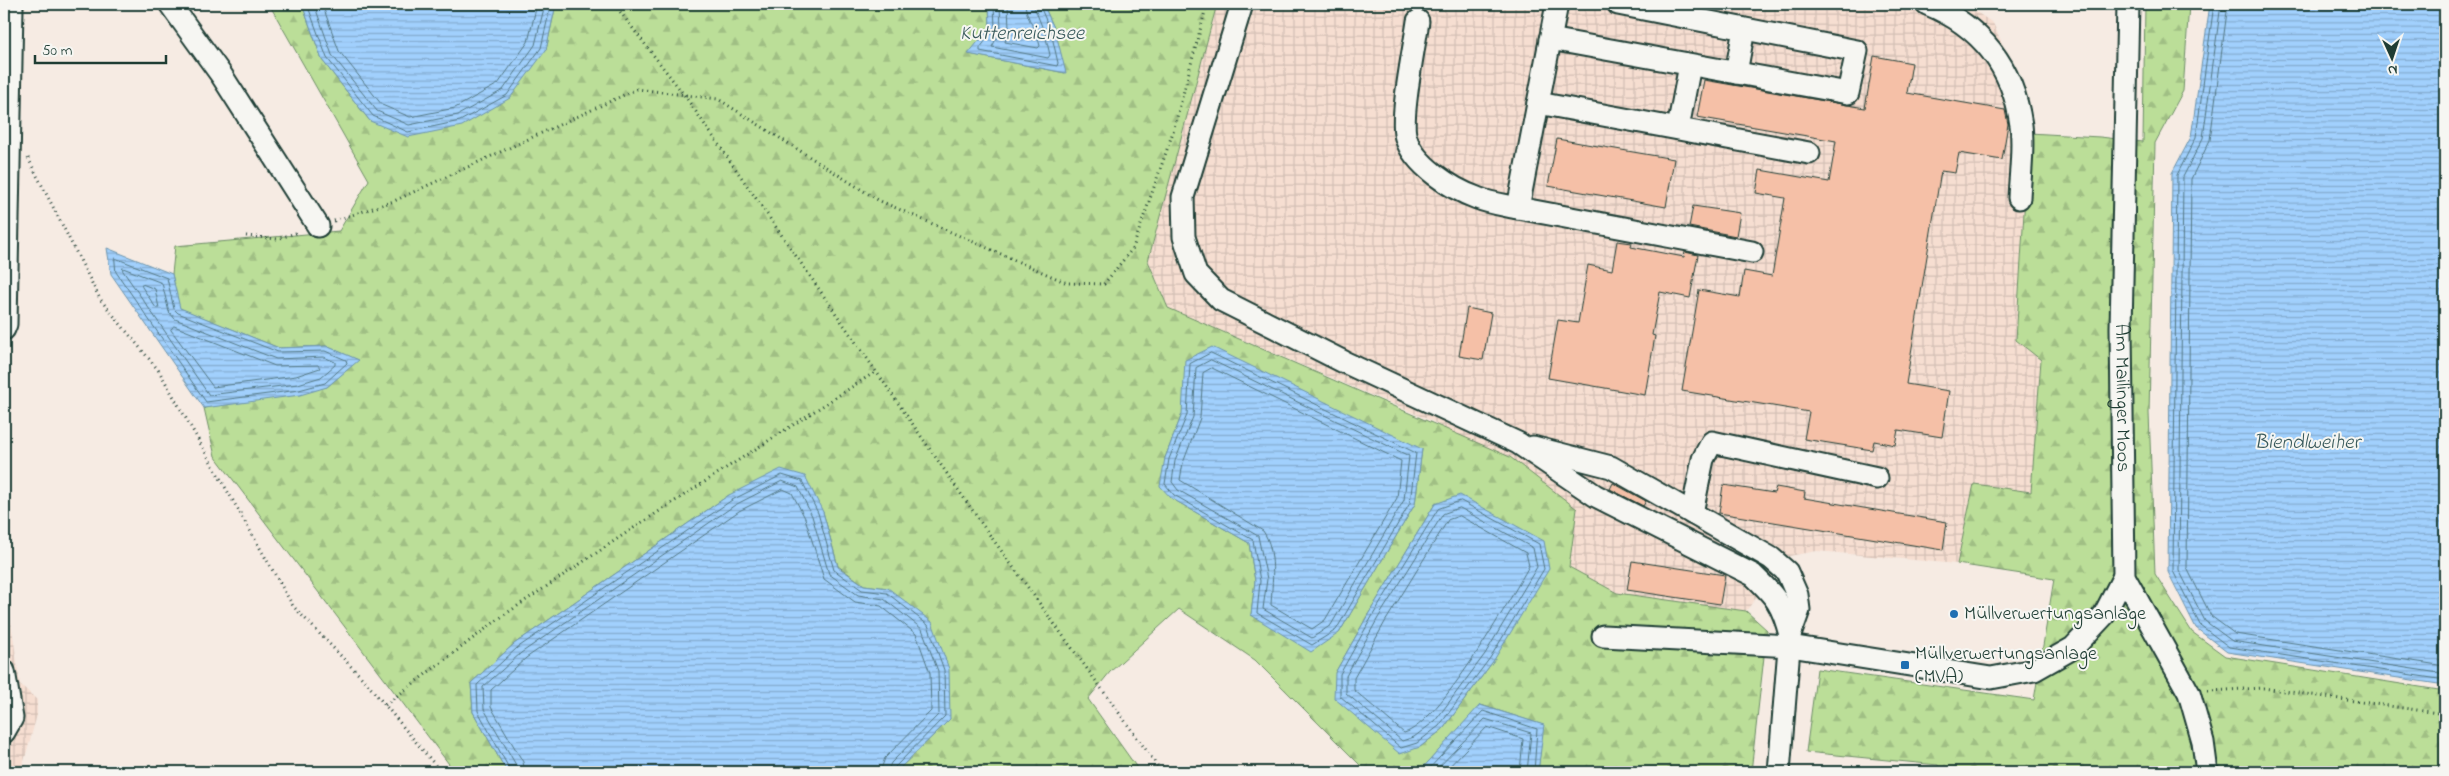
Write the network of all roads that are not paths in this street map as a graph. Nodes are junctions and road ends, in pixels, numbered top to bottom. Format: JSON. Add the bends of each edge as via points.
{"nodes":[{"id":1,"x":170,"y":4,"type":"edge"},
{"id":2,"x":1242,"y":4,"type":"edge"},
{"id":3,"x":1557,"y":4,"type":"edge"},
{"id":4,"x":1618,"y":4,"type":"edge"},
{"id":5,"x":1927,"y":4,"type":"edge"},
{"id":6,"x":2128,"y":4,"type":"edge"},
{"id":7,"x":10,"y":6,"type":"edge"},
{"id":8,"x":1418,"y":21,"type":"dead end"},
{"id":9,"x":1744,"y":29,"type":"junction"},
{"id":10,"x":1550,"y":39,"type":"junction"},
{"id":11,"x":1690,"y":65,"type":"junction"},
{"id":12,"x":1736,"y":73,"type":"junction"},
{"id":13,"x":1538,"y":103,"type":"junction"},
{"id":14,"x":1678,"y":128,"type":"junction"},
{"id":15,"x":1809,"y":153,"type":"dead end"},
{"id":16,"x":2019,"y":198,"type":"dead end"},
{"id":17,"x":1518,"y":208,"type":"junction"},
{"id":18,"x":318,"y":226,"type":"road end"},
{"id":19,"x":1752,"y":252,"type":"dead end"},
{"id":20,"x":4,"y":329,"type":"edge"},
{"id":21,"x":1518,"y":443,"type":"junction"},
{"id":22,"x":1877,"y":478,"type":"dead end"},
{"id":23,"x":1692,"y":513,"type":"junction"},
{"id":24,"x":2124,"y":576,"type":"junction"},
{"id":25,"x":1603,"y":636,"type":"dead end"},
{"id":26,"x":1790,"y":640,"type":"junction"},
{"id":27,"x":4,"y":671,"type":"edge"},
{"id":28,"x":4,"y":732,"type":"edge"},
{"id":29,"x":1779,"y":772,"type":"edge"},
{"id":30,"x":2207,"y":772,"type":"edge"}],
"edges":[{"from":1,"to":18,"type":"street","via":[[222,76]]},
{"from":2,"to":21,"type":"street","via":[[1183,197],[1184,237],[1196,274],[1221,300],[1344,362]]},
{"from":3,"to":10,"type":"street"},
{"from":4,"to":9,"type":"street"},
{"from":5,"to":16,"type":"street","via":[[1976,32],[1995,55],[2013,91],[2021,126]]},
{"from":6,"to":24,"type":"street","name":"Am Mailinger Moos","via":[[2122,328]]},
{"from":7,"to":20,"type":"street"},
{"from":8,"to":17,"type":"street","via":[[1405,137],[1417,158],[1438,177],[1476,198]]},
{"from":9,"to":12,"type":"street"},
{"from":9,"to":12,"type":"street","via":[[1857,51],[1848,93]]},
{"from":10,"to":11,"type":"street"},
{"from":10,"to":13,"type":"street"},
{"from":11,"to":12,"type":"street"},
{"from":11,"to":14,"type":"street"},
{"from":13,"to":14,"type":"street"},
{"from":13,"to":17,"type":"street"},
{"from":14,"to":15,"type":"street"},
{"from":17,"to":19,"type":"street"},
{"from":21,"to":23,"type":"street","via":[[1611,467]]},
{"from":21,"to":26,"type":"street","via":[[1596,496],[1753,575],[1784,610]]},
{"from":22,"to":23,"type":"street","via":[[1712,442],[1703,459]]},
{"from":23,"to":26,"type":"street","via":[[1771,558],[1787,572],[1797,595],[1799,610]]},
{"from":24,"to":26,"type":"street","via":[[2104,615],[2073,648],[2034,670],[1991,678]]},
{"from":24,"to":30,"type":"street","name":"Am Mailinger Moos","via":[[2189,693],[2203,742]]},
{"from":25,"to":26,"type":"street"},
{"from":26,"to":29,"type":"street"},
{"from":27,"to":28,"type":"street","via":[[12,718]]}]}
